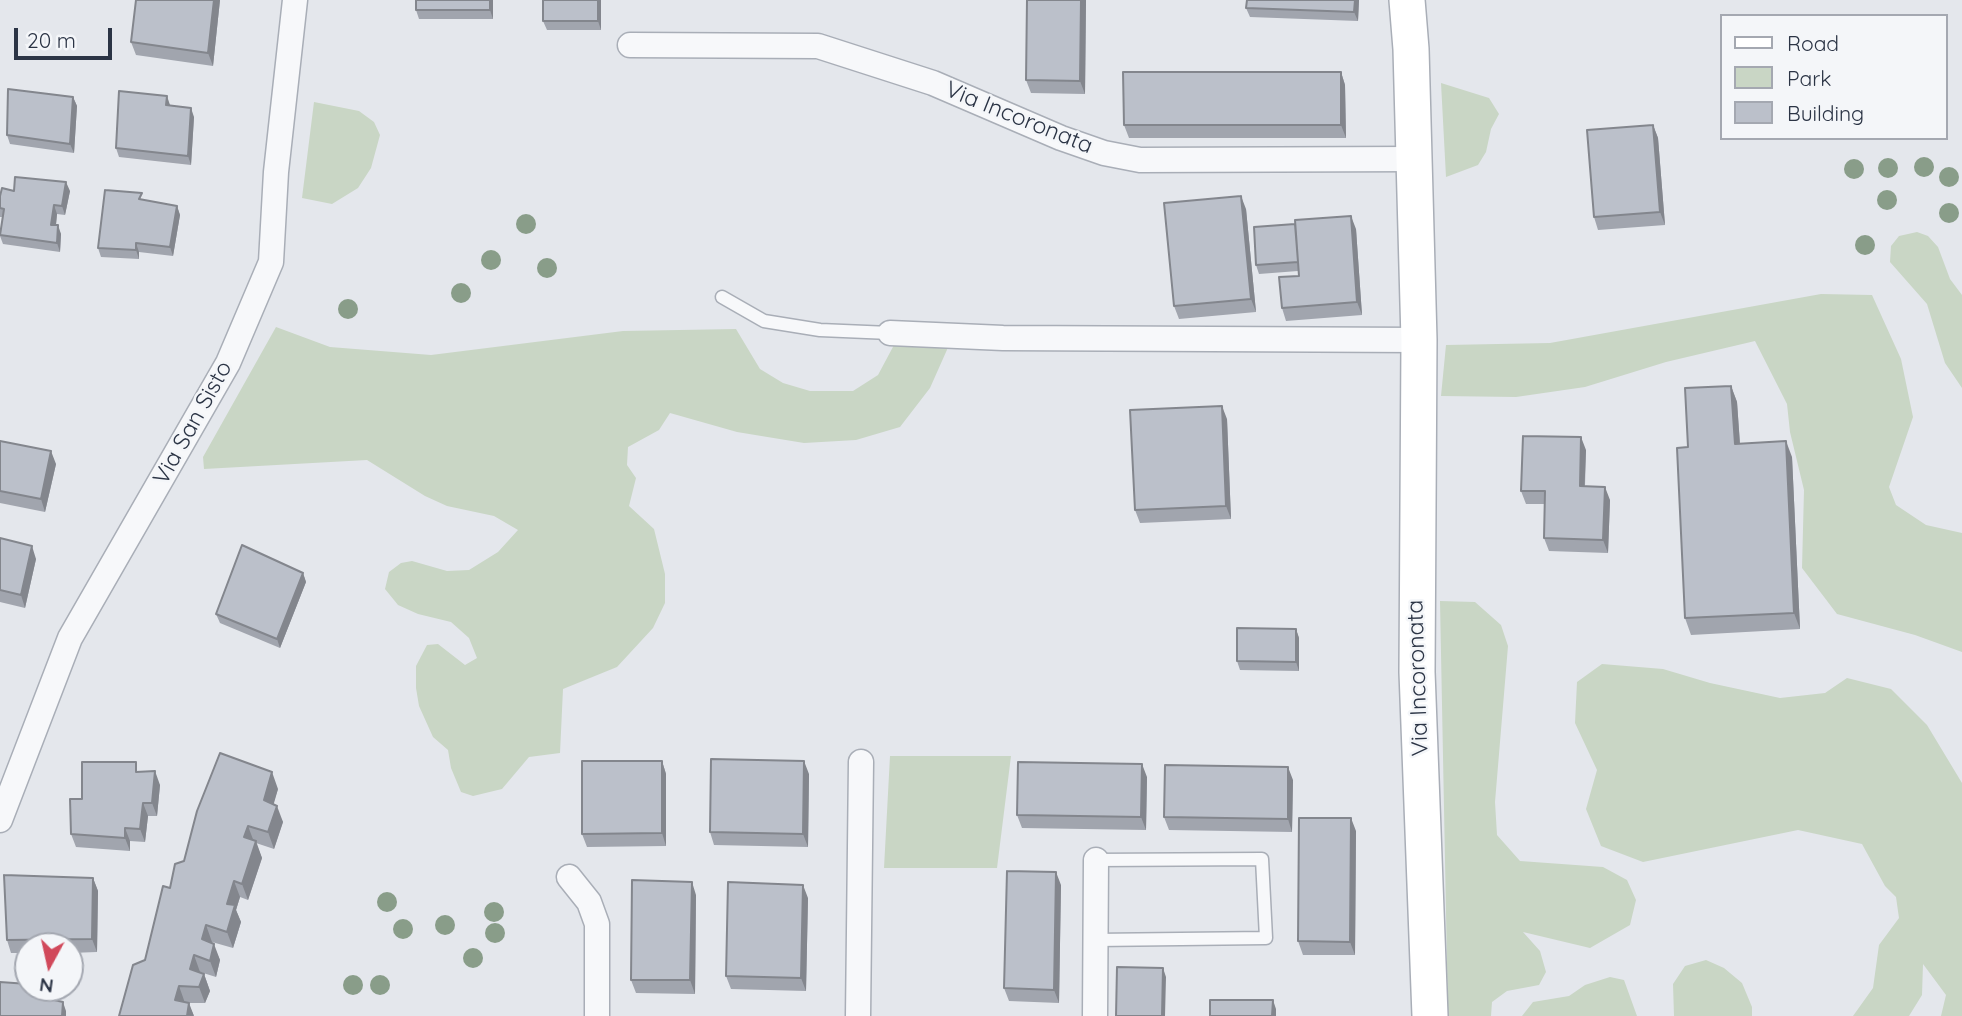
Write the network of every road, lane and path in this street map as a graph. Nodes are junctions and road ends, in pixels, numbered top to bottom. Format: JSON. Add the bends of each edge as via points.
{"nodes":[{"id":1,"x":295,"y":0,"type":"edge"},
{"id":2,"x":1407,"y":0,"type":"edge"},
{"id":3,"x":630,"y":45,"type":"dead end"},
{"id":4,"x":1414,"y":159,"type":"junction"},
{"id":5,"x":722,"y":297,"type":"dead end"},
{"id":6,"x":890,"y":333,"type":"joint"},
{"id":7,"x":1419,"y":340,"type":"junction"},
{"id":8,"x":861,"y":762,"type":"dead end"},
{"id":9,"x":0,"y":820,"type":"edge"},
{"id":10,"x":1096,"y":860,"type":"joint"},
{"id":11,"x":569,"y":877,"type":"dead end"},
{"id":12,"x":1095,"y":940,"type":"junction"},
{"id":13,"x":597,"y":1016,"type":"edge"},
{"id":14,"x":858,"y":1016,"type":"edge"},
{"id":15,"x":1095,"y":1016,"type":"edge"},
{"id":16,"x":1430,"y":1016,"type":"edge"}],
"edges":[{"from":1,"to":9,"type":"street","name":"Via San Sisto","via":[[271,262],[228,362],[70,638]]},
{"from":2,"to":4,"type":"main road","name":"Via Incoronata"},
{"from":3,"to":4,"type":"street","name":"Via Incoronata","via":[[818,46],[933,83],[1061,138],[1140,160]]},
{"from":4,"to":7,"type":"main road","name":"Via Incoronata"},
{"from":5,"to":6,"type":"lane","via":[[764,321],[820,330]]},
{"from":6,"to":7,"type":"street","via":[[1003,338]]},
{"from":7,"to":16,"type":"main road","name":"Via Incoronata","via":[[1416,593]]},
{"from":8,"to":14,"type":"street"},
{"from":10,"to":12,"type":"street"},
{"from":10,"to":12,"type":"lane","via":[[1262,859],[1266,938]]},
{"from":11,"to":13,"type":"street","via":[[589,902],[597,923]]},
{"from":12,"to":15,"type":"street"}]}
